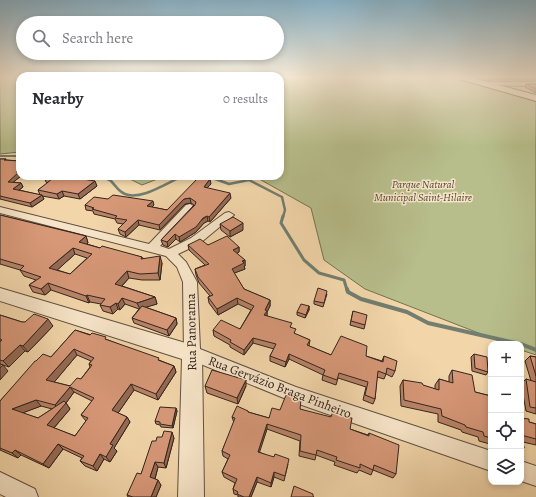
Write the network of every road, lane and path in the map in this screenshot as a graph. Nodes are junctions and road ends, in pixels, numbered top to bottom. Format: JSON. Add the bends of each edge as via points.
{"nodes":[{"id":1,"x":190,"y":207,"type":"dead end"},
{"id":2,"x":0,"y":210,"type":"edge"},
{"id":3,"x":229,"y":215,"type":"dead end"},
{"id":4,"x":152,"y":248,"type":"junction"},
{"id":5,"x":170,"y":253,"type":"junction"},
{"id":6,"x":0,"y":294,"type":"edge"},
{"id":7,"x":192,"y":353,"type":"junction"},
{"id":8,"x":488,"y":460,"type":"edge"},
{"id":9,"x":524,"y":472,"type":"edge"},
{"id":10,"x":536,"y":476,"type":"edge"},
{"id":11,"x":0,"y":482,"type":"edge"},
{"id":12,"x":27,"y":497,"type":"edge"},
{"id":13,"x":191,"y":497,"type":"edge"}],
"edges":[{"from":1,"to":4,"type":"street"},
{"from":2,"to":4,"type":"street"},
{"from":3,"to":5,"type":"street","via":[[195,241]]},
{"from":4,"to":5,"type":"street"},
{"from":5,"to":7,"type":"street","name":"Rua Panorama","via":[[182,265],[190,282]]},
{"from":6,"to":7,"type":"street","name":"Rua Gervázio Braga Pinheiro"},
{"from":7,"to":8,"type":"street","name":"Rua Gervázio Braga Pinheiro","via":[[296,395]]},
{"from":7,"to":13,"type":"street","name":"Rua Panorama"},
{"from":9,"to":10,"type":"street"},
{"from":11,"to":12,"type":"street"}]}
